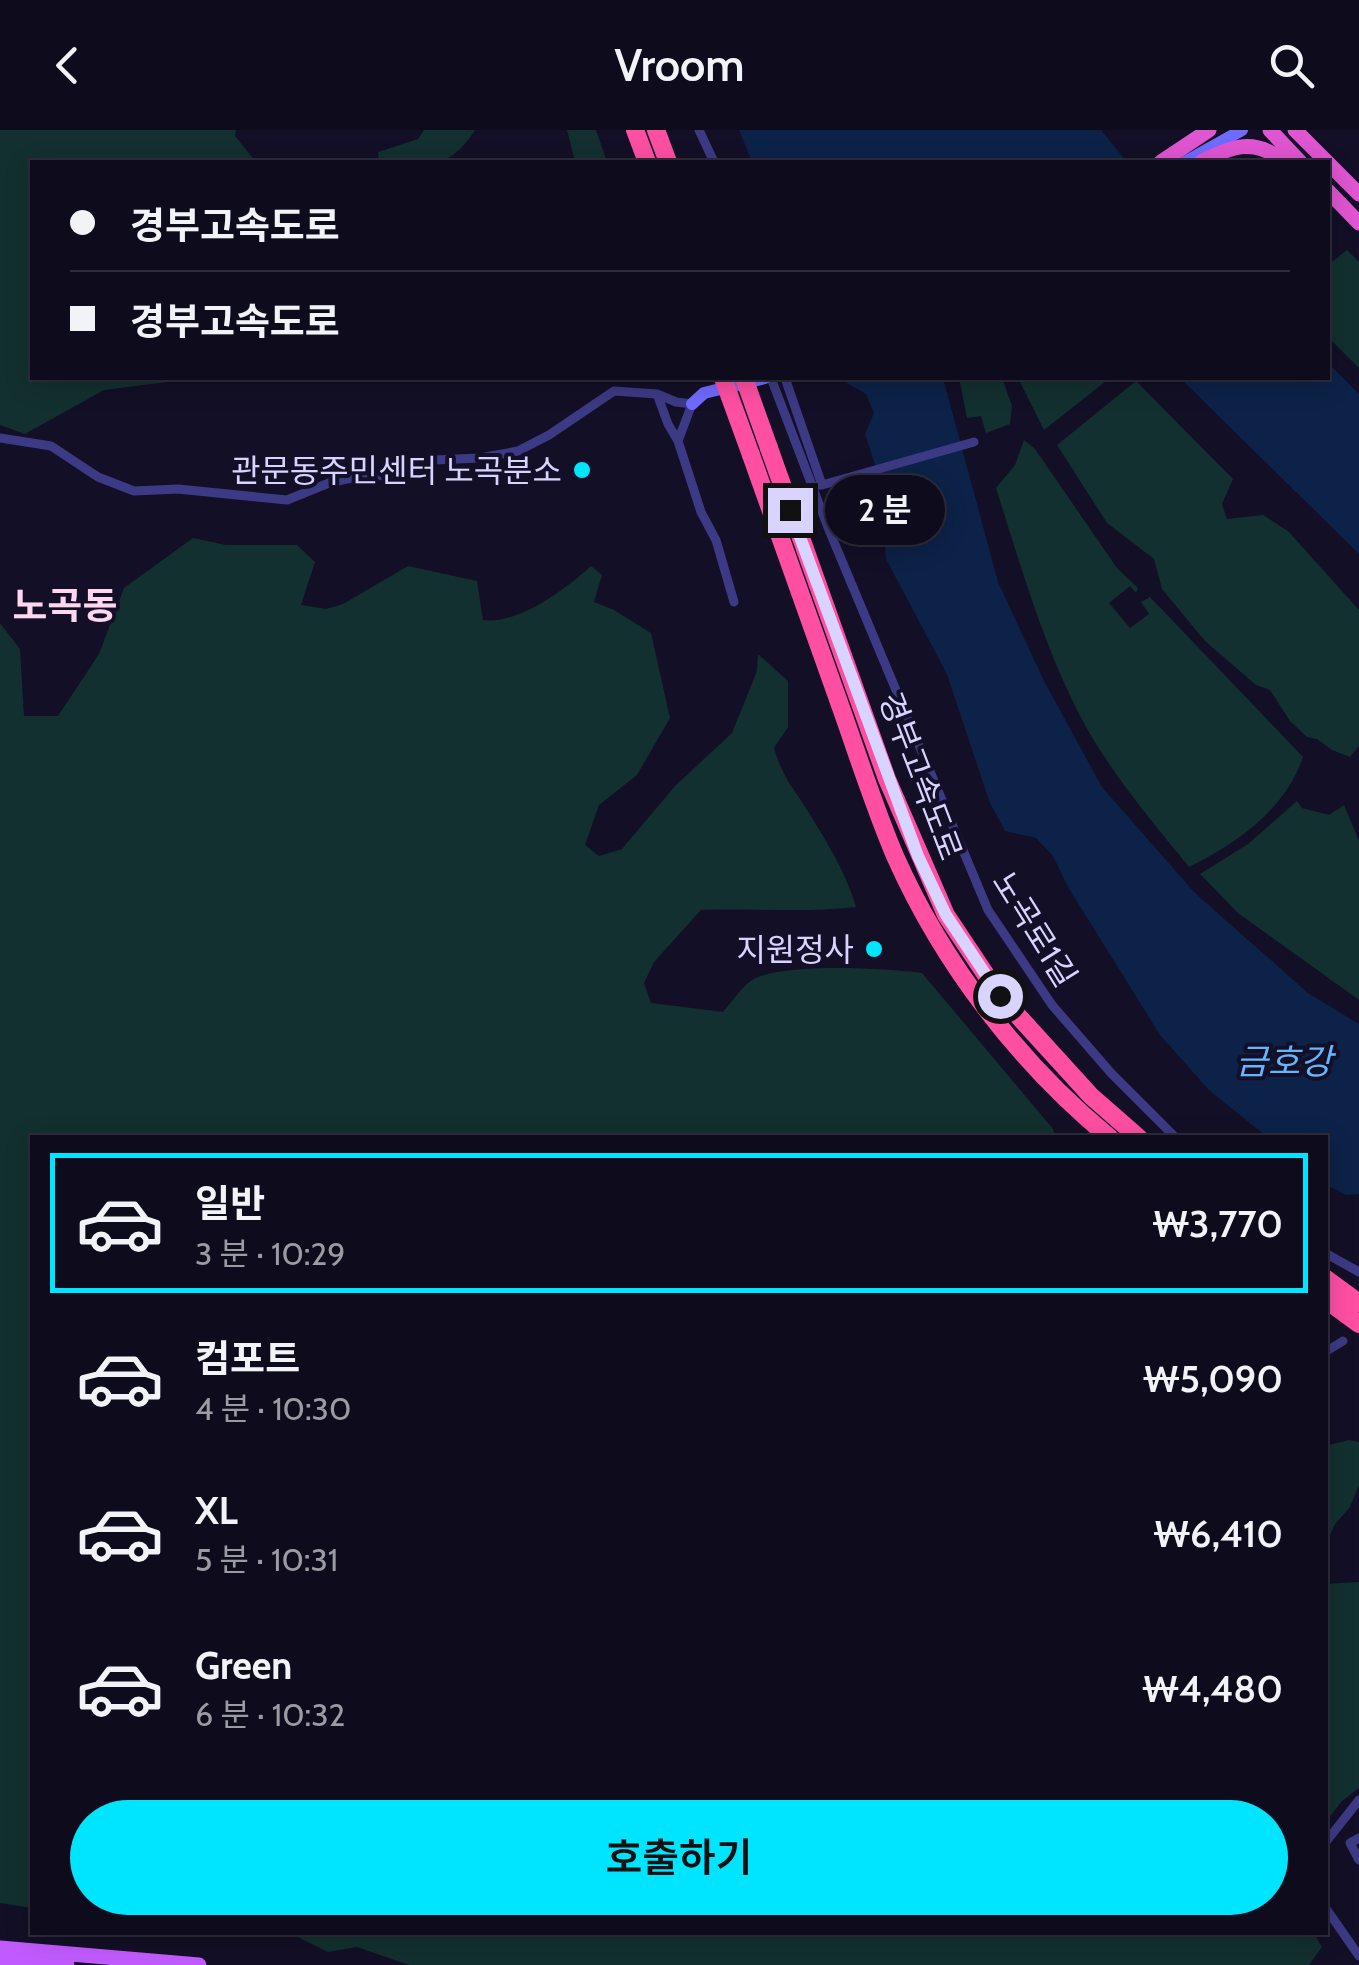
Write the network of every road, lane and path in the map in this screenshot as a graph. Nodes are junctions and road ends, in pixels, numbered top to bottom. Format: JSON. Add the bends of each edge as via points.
{"nodes":[{"id":1,"x":635,"y":130,"type":"edge"},
{"id":2,"x":656,"y":130,"type":"edge"},
{"id":3,"x":699,"y":130,"type":"edge"},
{"id":4,"x":1242,"y":130,"type":"edge"},
{"id":5,"x":1270,"y":130,"type":"edge"},
{"id":6,"x":1296,"y":130,"type":"edge"},
{"id":7,"x":1214,"y":137,"type":"edge"},
{"id":8,"x":1277,"y":157,"type":"edge"},
{"id":9,"x":645,"y":160,"type":"edge"},
{"id":10,"x":667,"y":160,"type":"edge"},
{"id":11,"x":713,"y":160,"type":"edge"},
{"id":12,"x":1165,"y":160,"type":"edge"},
{"id":13,"x":1187,"y":160,"type":"edge"},
{"id":14,"x":1205,"y":160,"type":"edge"},
{"id":15,"x":1298,"y":160,"type":"edge"},
{"id":16,"x":1324,"y":160,"type":"edge"},
{"id":17,"x":1330,"y":166,"type":"edge"},
{"id":18,"x":1330,"y":192,"type":"edge"},
{"id":19,"x":1359,"y":194,"type":"edge"},
{"id":20,"x":1330,"y":203,"type":"edge"},
{"id":21,"x":1359,"y":226,"type":"edge"},
{"id":22,"x":724,"y":380,"type":"edge"},
{"id":23,"x":744,"y":380,"type":"edge"},
{"id":24,"x":759,"y":380,"type":"edge"},
{"id":25,"x":769,"y":380,"type":"edge"},
{"id":26,"x":785,"y":380,"type":"edge"},
{"id":27,"x":657,"y":394,"type":"junction"},
{"id":28,"x":692,"y":404,"type":"junction"},
{"id":29,"x":0,"y":438,"type":"edge"},
{"id":30,"x":678,"y":441,"type":"junction"},
{"id":31,"x":974,"y":442,"type":"dead end"},
{"id":32,"x":760,"y":451,"type":"junction"},
{"id":33,"x":817,"y":486,"type":"junction"},
{"id":34,"x":734,"y":602,"type":"dead end"},
{"id":35,"x":1107,"y":1135,"type":"edge"},
{"id":36,"x":1136,"y":1135,"type":"edge"},
{"id":37,"x":1173,"y":1135,"type":"edge"},
{"id":38,"x":1328,"y":1254,"type":"edge"},
{"id":39,"x":1359,"y":1272,"type":"edge"},
{"id":40,"x":1328,"y":1280,"type":"edge"},
{"id":41,"x":1328,"y":1301,"type":"edge"},
{"id":42,"x":1359,"y":1303,"type":"edge"},
{"id":43,"x":1359,"y":1324,"type":"edge"},
{"id":44,"x":1343,"y":1340,"type":"dead end"},
{"id":45,"x":1328,"y":1350,"type":"edge"},
{"id":46,"x":1359,"y":1800,"type":"edge"},
{"id":47,"x":1359,"y":1838,"type":"edge"},
{"id":48,"x":1328,"y":1839,"type":"edge"},
{"id":49,"x":1359,"y":1860,"type":"edge"},
{"id":50,"x":1328,"y":1912,"type":"edge"},
{"id":51,"x":0,"y":1948,"type":"edge"},
{"id":52,"x":1359,"y":1956,"type":"edge"},
{"id":53,"x":0,"y":1960,"type":"edge"},
{"id":54,"x":67,"y":1965,"type":"edge"},
{"id":55,"x":199,"y":1965,"type":"edge"}],
"edges":[{"from":1,"to":9,"type":"highway"},
{"from":2,"to":10,"type":"highway"},
{"from":3,"to":11,"type":"street"},
{"from":4,"to":7,"type":"main road"},
{"from":5,"to":15,"type":"highway"},
{"from":6,"to":16,"type":"highway"},
{"from":7,"to":12,"type":"highway"},
{"from":7,"to":13,"type":"main road"},
{"from":8,"to":14,"type":"highway","via":[[1236,146]]},
{"from":17,"to":19,"type":"highway"},
{"from":18,"to":21,"type":"highway"},
{"from":20,"to":21,"type":"highway"},
{"from":22,"to":32,"type":"highway","name":"경부고속도로","bridge":true},
{"from":23,"to":32,"type":"highway","name":"경부고속도로","bridge":true},
{"from":24,"to":28,"type":"main road","via":[[704,393]]},
{"from":25,"to":33,"type":"street","name":"노곡로1길"},
{"from":26,"to":33,"type":"street"},
{"from":27,"to":28,"type":"street"},
{"from":27,"to":29,"type":"street","via":[[614,391],[518,450],[434,460],[389,476],[330,483],[287,500],[134,491],[50,446]]},
{"from":27,"to":30,"type":"street"},
{"from":28,"to":30,"type":"street"},
{"from":30,"to":34,"type":"street"},
{"from":31,"to":33,"type":"street"},
{"from":32,"to":35,"type":"highway","name":"경부고속도로","via":[[881,822],[919,904],[998,1025]]},
{"from":32,"to":36,"type":"highway","name":"경부고속도로","via":[[946,915],[1021,1020]]},
{"from":33,"to":37,"type":"street","name":"노곡로1길","via":[[988,910],[1052,1005]]},
{"from":38,"to":39,"type":"street"},
{"from":40,"to":42,"type":"highway"},
{"from":41,"to":43,"type":"highway"},
{"from":44,"to":45,"type":"street"},
{"from":46,"to":48,"type":"street"},
{"from":47,"to":49,"type":"street","via":[[1350,1842]]},
{"from":50,"to":52,"type":"street"},
{"from":51,"to":55,"type":"main road"},
{"from":53,"to":54,"type":"main road"}]}
